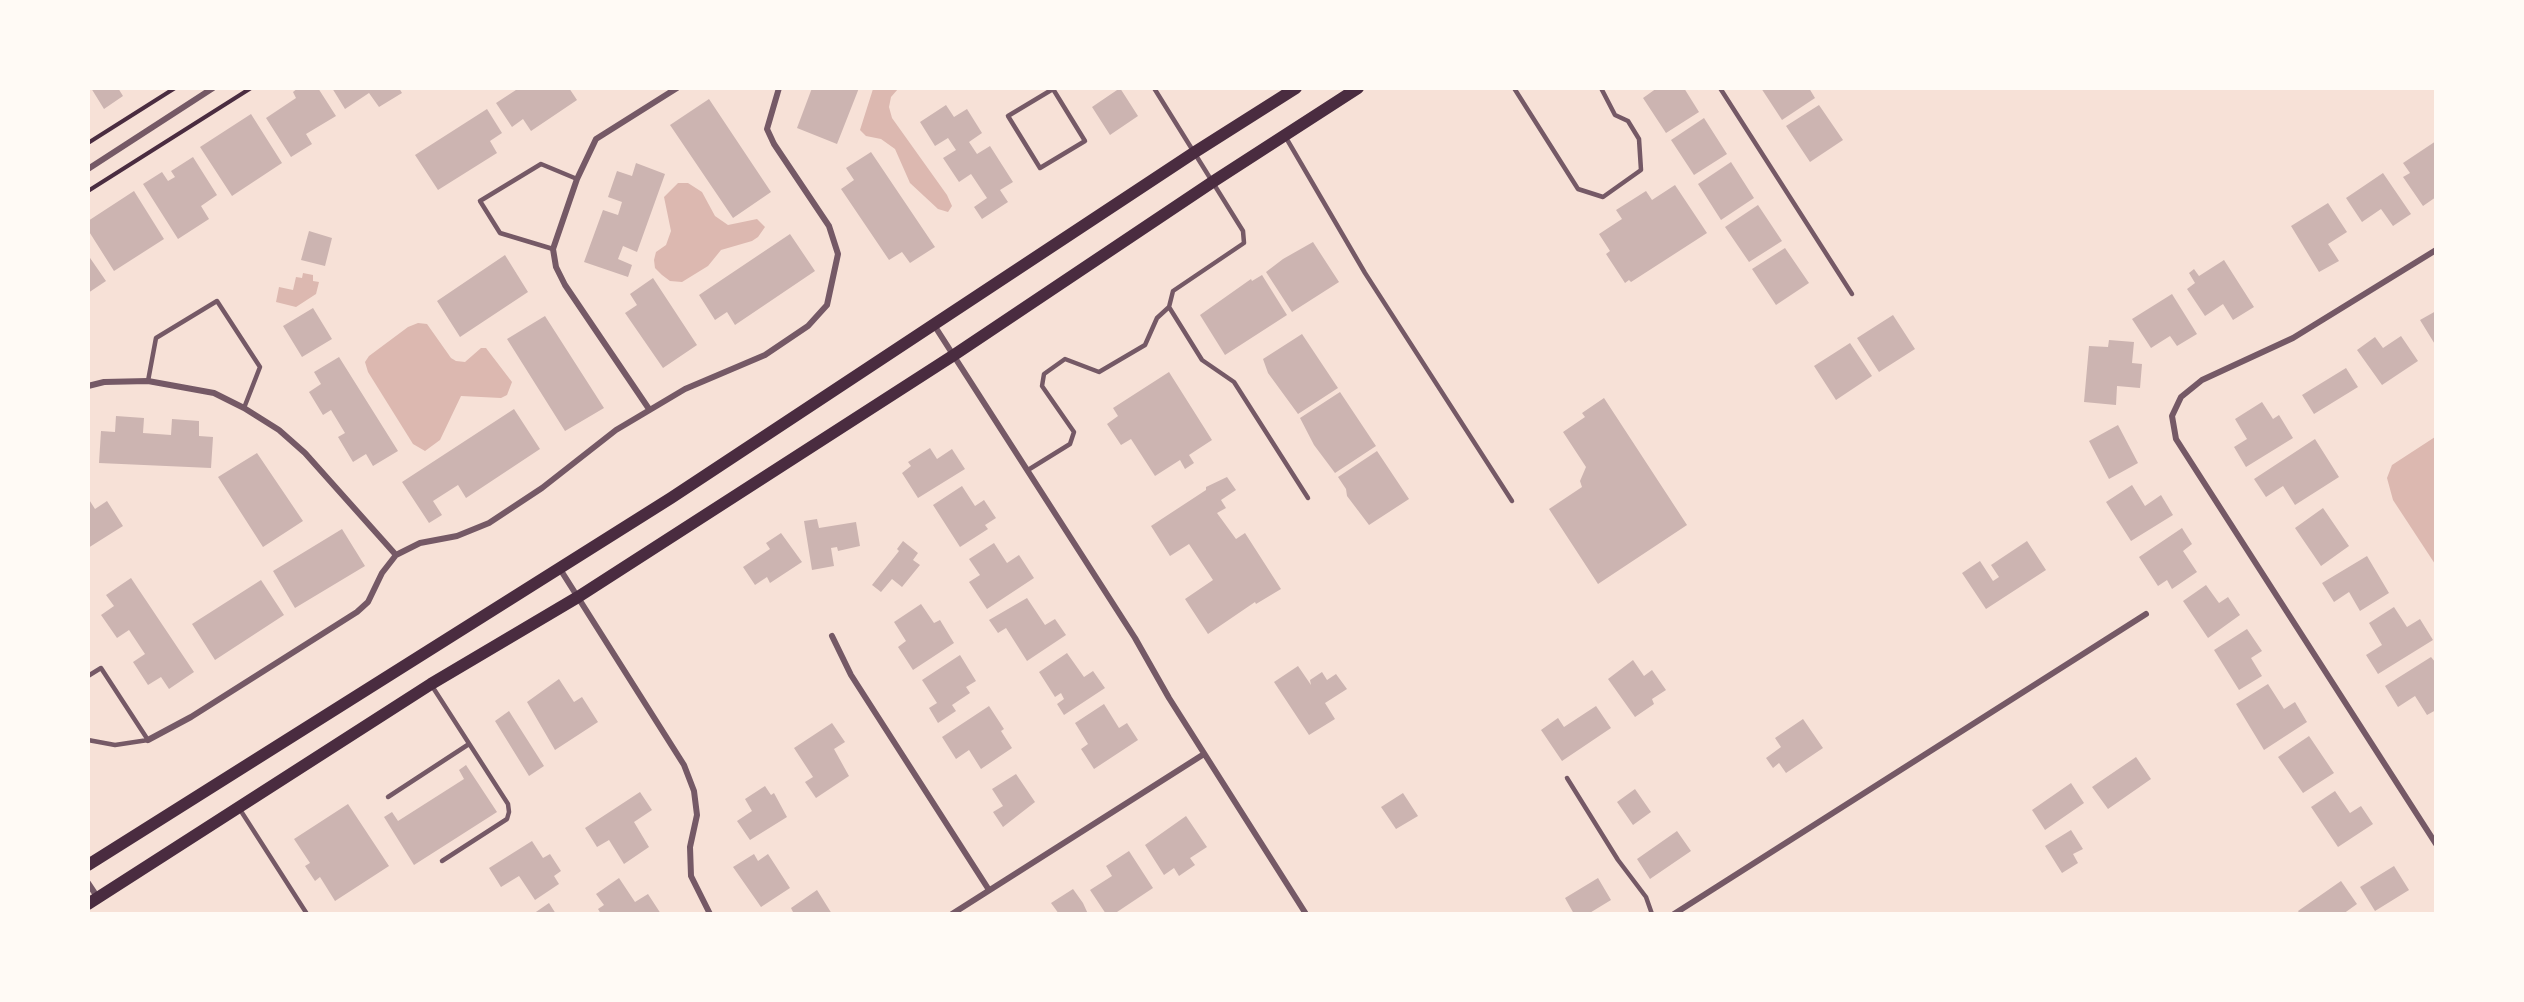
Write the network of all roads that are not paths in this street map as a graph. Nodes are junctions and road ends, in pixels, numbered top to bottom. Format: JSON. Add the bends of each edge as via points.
{"nodes":[{"id":1,"x":213,"y":88,"type":"edge"},
{"id":2,"x":677,"y":88,"type":"edge"},
{"id":3,"x":779,"y":88,"type":"edge"},
{"id":4,"x":1154,"y":88,"type":"edge"},
{"id":5,"x":1296,"y":88,"type":"edge"},
{"id":6,"x":1358,"y":88,"type":"edge"},
{"id":7,"x":1514,"y":88,"type":"edge"},
{"id":8,"x":1601,"y":88,"type":"edge"},
{"id":9,"x":1720,"y":88,"type":"edge"},
{"id":10,"x":1053,"y":89,"type":"edge"},
{"id":11,"x":1285,"y":136,"type":"junction"},
{"id":12,"x":1195,"y":152,"type":"junction"},
{"id":13,"x":88,"y":169,"type":"edge"},
{"id":14,"x":578,"y":179,"type":"junction"},
{"id":15,"x":1214,"y":181,"type":"junction"},
{"id":16,"x":553,"y":249,"type":"junction"},
{"id":17,"x":2436,"y":250,"type":"edge"},
{"id":18,"x":1852,"y":294,"type":"dead end"},
{"id":19,"x":1169,"y":307,"type":"junction"},
{"id":20,"x":934,"y":325,"type":"junction"},
{"id":21,"x":954,"y":355,"type":"junction"},
{"id":22,"x":147,"y":381,"type":"junction"},
{"id":23,"x":88,"y":386,"type":"edge"},
{"id":24,"x":244,"y":408,"type":"junction"},
{"id":25,"x":649,"y":409,"type":"junction"},
{"id":26,"x":1028,"y":470,"type":"junction"},
{"id":27,"x":1308,"y":498,"type":"dead end"},
{"id":28,"x":1512,"y":501,"type":"dead end"},
{"id":29,"x":396,"y":555,"type":"junction"},
{"id":30,"x":560,"y":569,"type":"junction"},
{"id":31,"x":578,"y":597,"type":"junction"},
{"id":32,"x":2146,"y":614,"type":"dead end"},
{"id":33,"x":832,"y":636,"type":"dead end"},
{"id":34,"x":88,"y":676,"type":"edge"},
{"id":35,"x":431,"y":684,"type":"junction"},
{"id":36,"x":88,"y":740,"type":"edge"},
{"id":37,"x":148,"y":740,"type":"junction"},
{"id":38,"x":469,"y":744,"type":"junction"},
{"id":39,"x":1204,"y":754,"type":"junction"},
{"id":40,"x":1567,"y":778,"type":"dead end"},
{"id":41,"x":388,"y":797,"type":"dead end"},
{"id":42,"x":239,"y":808,"type":"junction"},
{"id":43,"x":2436,"y":844,"type":"edge"},
{"id":44,"x":442,"y":861,"type":"dead end"},
{"id":45,"x":88,"y":865,"type":"edge"},
{"id":46,"x":88,"y":883,"type":"edge"},
{"id":47,"x":989,"y":890,"type":"junction"},
{"id":48,"x":93,"y":901,"type":"edge"},
{"id":49,"x":307,"y":914,"type":"edge"},
{"id":50,"x":710,"y":914,"type":"edge"},
{"id":51,"x":952,"y":914,"type":"edge"},
{"id":52,"x":1306,"y":914,"type":"edge"},
{"id":53,"x":1652,"y":914,"type":"edge"},
{"id":54,"x":1674,"y":914,"type":"edge"}],
"edges":[{"from":1,"to":13,"type":"street"},
{"from":2,"to":14,"type":"street","via":[[596,139]]},
{"from":3,"to":25,"type":"street","via":[[767,129],[829,226],[837,254],[827,305],[808,326],[765,355]]},
{"from":4,"to":12,"type":"lane"},
{"from":5,"to":12,"type":"main road"},
{"from":6,"to":11,"type":"main road"},
{"from":7,"to":8,"type":"lane","via":[[1578,189],[1603,197],[1641,170],[1639,139],[1628,121],[1615,115]]},
{"from":9,"to":18,"type":"lane"},
{"from":10,"to":10,"type":"lane","via":[[1008,116],[1040,168],[1084,141]]},
{"from":11,"to":15,"type":"main road"},
{"from":11,"to":28,"type":"lane","via":[[1365,273]]},
{"from":12,"to":15,"type":"lane"},
{"from":12,"to":20,"type":"main road"},
{"from":14,"to":16,"type":"street"},
{"from":14,"to":16,"type":"lane","via":[[541,164],[480,201],[500,233]]},
{"from":15,"to":19,"type":"lane","via":[[1243,231],[1244,243],[1173,291]]},
{"from":15,"to":21,"type":"main road"},
{"from":16,"to":25,"type":"street","via":[[565,285]]},
{"from":17,"to":43,"type":"street","via":[[2293,338],[2202,380],[2181,397],[2172,416],[2176,439]]},
{"from":19,"to":26,"type":"lane","via":[[1157,318],[1145,345],[1099,372],[1065,359],[1044,374],[1042,386],[1074,432],[1070,444]]},
{"from":19,"to":27,"type":"lane","via":[[1202,360],[1234,382]]},
{"from":20,"to":21,"type":"street"},
{"from":20,"to":30,"type":"main road"},
{"from":21,"to":26,"type":"street"},
{"from":21,"to":31,"type":"main road"},
{"from":22,"to":23,"type":"street"},
{"from":22,"to":24,"type":"street","via":[[214,393]]},
{"from":22,"to":24,"type":"lane","via":[[156,338],[217,301],[260,367]]},
{"from":24,"to":29,"type":"street","via":[[279,430],[305,453]]},
{"from":25,"to":29,"type":"street","via":[[489,523],[457,536],[420,543]]},
{"from":26,"to":39,"type":"street"},
{"from":29,"to":37,"type":"street","via":[[382,573],[368,603],[357,612]]},
{"from":30,"to":31,"type":"street"},
{"from":30,"to":45,"type":"main road"},
{"from":31,"to":35,"type":"main road"},
{"from":31,"to":50,"type":"street","via":[[684,765],[694,791],[697,815],[690,847],[691,876]]},
{"from":32,"to":54,"type":"street"},
{"from":33,"to":47,"type":"street","via":[[851,675]]},
{"from":34,"to":37,"type":"lane","via":[[101,668]]},
{"from":35,"to":38,"type":"lane"},
{"from":35,"to":42,"type":"main road"},
{"from":36,"to":37,"type":"lane","via":[[115,745]]},
{"from":38,"to":41,"type":"lane"},
{"from":38,"to":44,"type":"lane","via":[[508,804],[509,812],[507,819]]},
{"from":39,"to":47,"type":"street"},
{"from":39,"to":52,"type":"street"},
{"from":40,"to":53,"type":"lane","via":[[1617,860],[1646,897]]},
{"from":42,"to":48,"type":"main road"},
{"from":42,"to":49,"type":"lane"},
{"from":46,"to":48,"type":"street"},
{"from":47,"to":51,"type":"street"}]}
